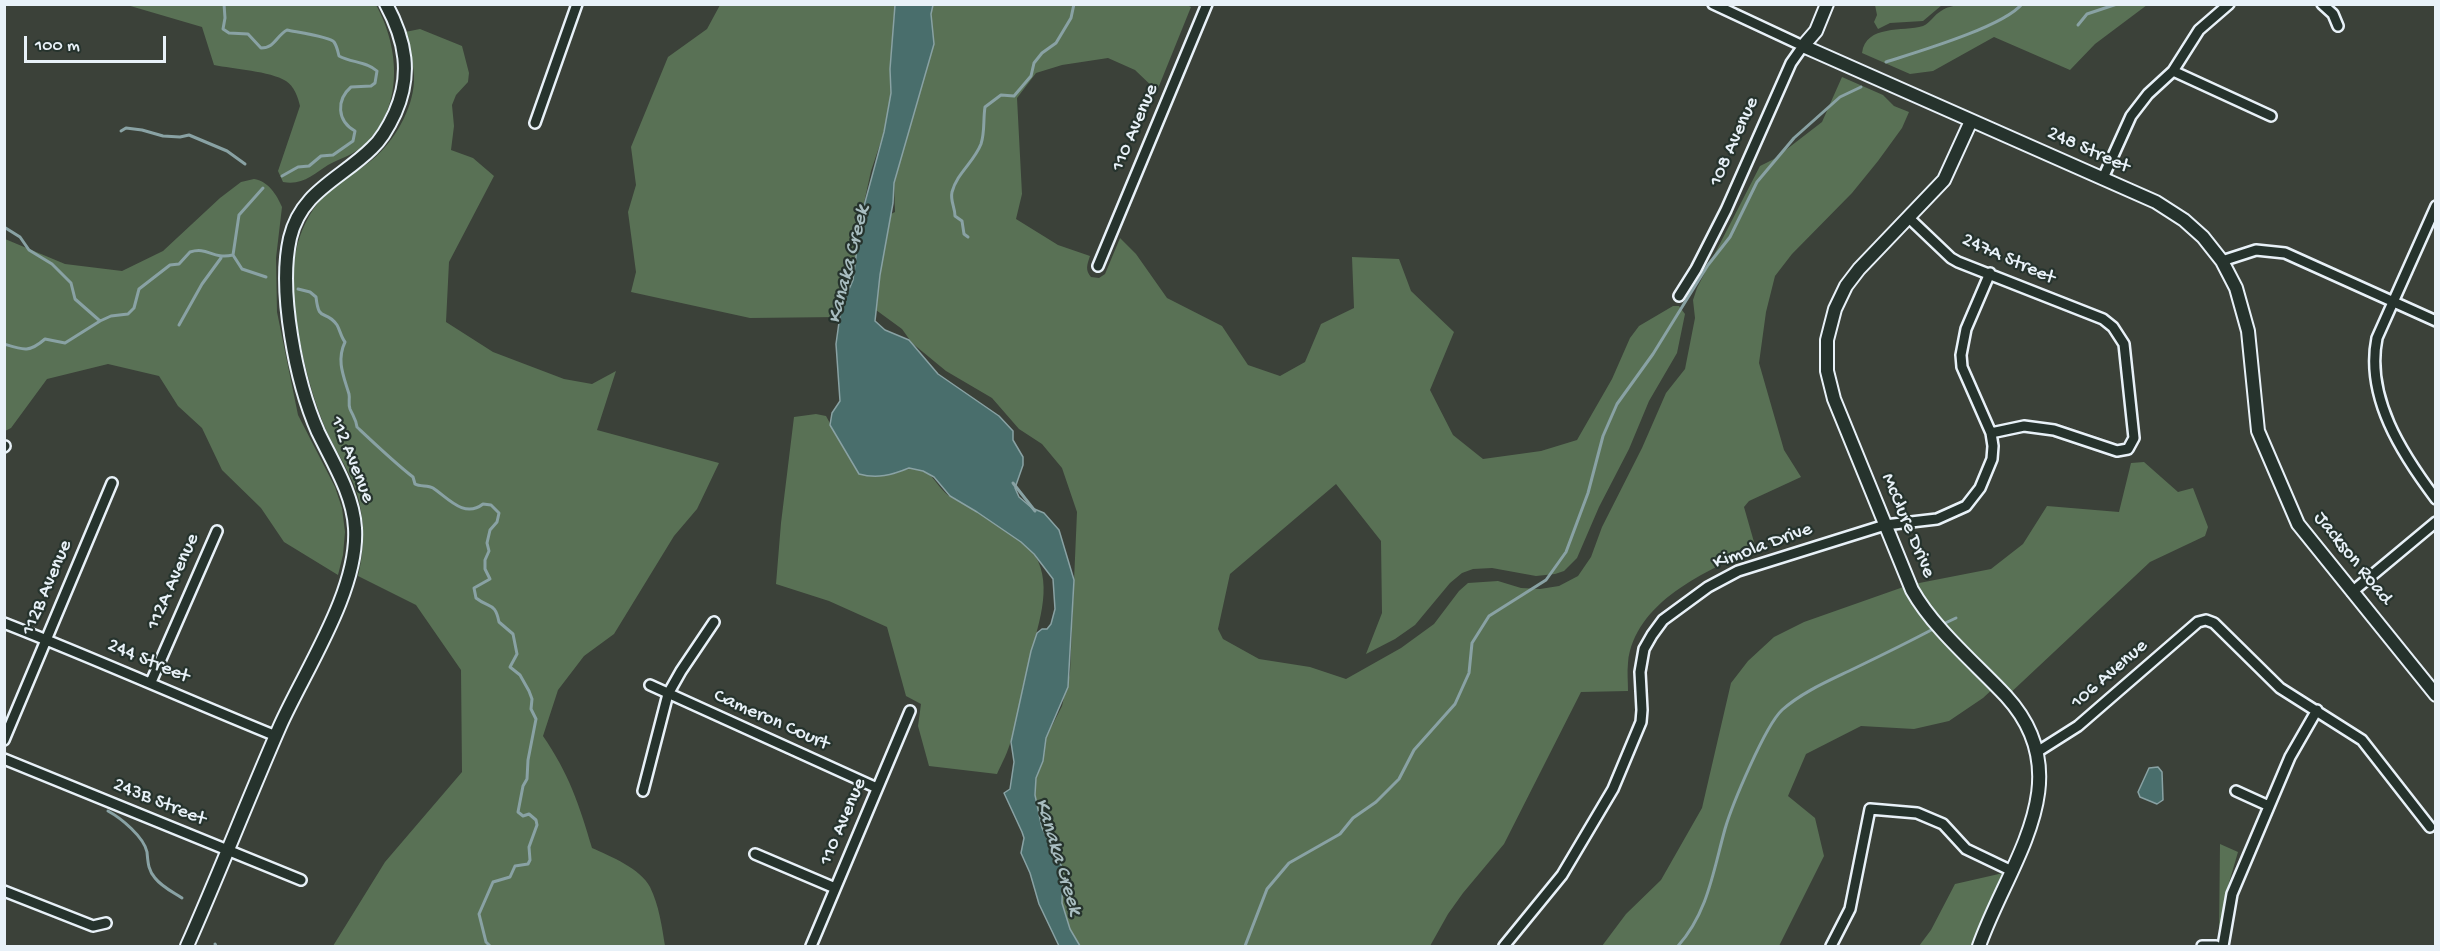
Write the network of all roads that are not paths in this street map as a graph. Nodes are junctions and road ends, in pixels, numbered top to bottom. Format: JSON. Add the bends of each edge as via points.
{"nodes":[{"id":1,"x":386,"y":4,"type":"edge"},
{"id":2,"x":577,"y":4,"type":"edge"},
{"id":3,"x":1207,"y":4,"type":"edge"},
{"id":4,"x":1713,"y":4,"type":"edge"},
{"id":5,"x":1827,"y":4,"type":"edge"},
{"id":6,"x":2229,"y":4,"type":"edge"},
{"id":7,"x":2322,"y":4,"type":"edge"},
{"id":8,"x":2338,"y":26,"type":"dead end"},
{"id":9,"x":1803,"y":46,"type":"junction"},
{"id":10,"x":2173,"y":71,"type":"junction"},
{"id":11,"x":2271,"y":117,"type":"dead end"},
{"id":12,"x":1971,"y":121,"type":"junction"},
{"id":13,"x":535,"y":123,"type":"dead end"},
{"id":14,"x":2103,"y":178,"type":"junction"},
{"id":15,"x":2436,"y":206,"type":"edge"},
{"id":16,"x":1909,"y":218,"type":"junction"},
{"id":17,"x":2222,"y":261,"type":"junction"},
{"id":18,"x":1098,"y":266,"type":"dead end"},
{"id":19,"x":1990,"y":273,"type":"junction"},
{"id":20,"x":1679,"y":296,"type":"dead end"},
{"id":21,"x":2393,"y":302,"type":"junction"},
{"id":22,"x":2436,"y":321,"type":"edge"},
{"id":23,"x":1991,"y":433,"type":"junction"},
{"id":24,"x":112,"y":483,"type":"dead end"},
{"id":25,"x":2436,"y":499,"type":"edge"},
{"id":26,"x":2436,"y":522,"type":"edge"},
{"id":27,"x":1886,"y":525,"type":"junction"},
{"id":28,"x":217,"y":531,"type":"dead end"},
{"id":29,"x":2352,"y":591,"type":"junction"},
{"id":30,"x":714,"y":622,"type":"dead end"},
{"id":31,"x":4,"y":623,"type":"edge"},
{"id":32,"x":45,"y":639,"type":"junction"},
{"id":33,"x":151,"y":681,"type":"junction"},
{"id":34,"x":650,"y":685,"type":"dead end"},
{"id":35,"x":668,"y":694,"type":"junction"},
{"id":36,"x":2436,"y":695,"type":"edge"},
{"id":37,"x":2317,"y":710,"type":"junction"},
{"id":38,"x":910,"y":711,"type":"dead end"},
{"id":39,"x":276,"y":736,"type":"junction"},
{"id":40,"x":4,"y":740,"type":"edge"},
{"id":41,"x":2037,"y":752,"type":"junction"},
{"id":42,"x":4,"y":759,"type":"edge"},
{"id":43,"x":877,"y":788,"type":"junction"},
{"id":44,"x":2236,"y":790,"type":"dead end"},
{"id":45,"x":643,"y":791,"type":"dead end"},
{"id":46,"x":2269,"y":806,"type":"junction"},
{"id":47,"x":2430,"y":827,"type":"dead end"},
{"id":48,"x":228,"y":851,"type":"junction"},
{"id":49,"x":755,"y":854,"type":"dead end"},
{"id":50,"x":2012,"y":871,"type":"junction"},
{"id":51,"x":301,"y":880,"type":"dead end"},
{"id":52,"x":835,"y":888,"type":"junction"},
{"id":53,"x":4,"y":891,"type":"edge"},
{"id":54,"x":106,"y":923,"type":"dead end"},
{"id":55,"x":187,"y":946,"type":"edge"},
{"id":56,"x":811,"y":946,"type":"edge"},
{"id":57,"x":1504,"y":946,"type":"edge"},
{"id":58,"x":1831,"y":946,"type":"edge"},
{"id":59,"x":1979,"y":946,"type":"edge"},
{"id":60,"x":2202,"y":946,"type":"edge"},
{"id":61,"x":2216,"y":946,"type":"edge"},
{"id":62,"x":2223,"y":946,"type":"edge"}],
"edges":[{"from":1,"to":39,"type":"main road","name":"112 Avenue","via":[[403,51],[406,78],[401,99],[378,142],[308,201],[288,247],[290,327],[304,389],[349,497],[356,539],[343,593]]},
{"from":2,"to":13,"type":"street"},
{"from":3,"to":18,"type":"street","name":"110 Avenue"},
{"from":4,"to":9,"type":"street","name":"248 Street"},
{"from":5,"to":9,"type":"main road","name":"108 Avenue","via":[[1816,31]]},
{"from":6,"to":10,"type":"street","via":[[2199,30]]},
{"from":7,"to":8,"type":"street","via":[[2333,14]]},
{"from":9,"to":12,"type":"main road","name":"248 Street"},
{"from":9,"to":20,"type":"street","name":"108 Avenue","via":[[1791,63],[1726,210]]},
{"from":10,"to":11,"type":"street"},
{"from":10,"to":14,"type":"street","via":[[2131,116]]},
{"from":12,"to":14,"type":"main road","name":"248 Street"},
{"from":12,"to":16,"type":"main road","name":"McClure Drive","via":[[1944,180]]},
{"from":14,"to":17,"type":"main road","name":"248 Street","via":[[2174,213],[2204,237]]},
{"from":15,"to":21,"type":"street"},
{"from":16,"to":19,"type":"street","name":"247A Street","via":[[1951,258]]},
{"from":16,"to":27,"type":"main road","name":"McClure Drive","via":[[1846,286],[1830,322],[1826,347],[1831,391]]},
{"from":17,"to":21,"type":"street","via":[[2256,250],[2274,250]]},
{"from":17,"to":29,"type":"main road","name":"Jackson Road","via":[[2245,314],[2256,419],[2263,445],[2298,524]]},
{"from":19,"to":23,"type":"street","name":"Kimola Drive","via":[[1966,329],[1961,355],[1962,367]]},
{"from":19,"to":23,"type":"street","name":"247A Street","via":[[2103,319],[2113,327],[2124,344],[2134,438],[2128,449],[2117,452],[2054,430],[2024,426]]},
{"from":21,"to":22,"type":"street"},
{"from":21,"to":25,"type":"street","via":[[2375,349],[2379,395],[2401,450]]},
{"from":23,"to":27,"type":"street","name":"Kimola Drive","via":[[1992,459],[1987,475],[1966,506],[1937,519]]},
{"from":24,"to":32,"type":"street","name":"112B Avenue"},
{"from":26,"to":29,"type":"street"},
{"from":27,"to":41,"type":"main road","name":"McClure Drive","via":[[1919,601],[2017,710]]},
{"from":27,"to":57,"type":"street","name":"Kimola Drive","via":[[1738,571],[1708,587],[1663,620],[1644,649],[1640,672],[1641,722],[1613,789],[1562,874]]},
{"from":28,"to":33,"type":"street","name":"112A Avenue"},
{"from":29,"to":36,"type":"main road","name":"Jackson Road"},
{"from":30,"to":35,"type":"street"},
{"from":31,"to":32,"type":"street","name":"244 Street"},
{"from":32,"to":33,"type":"street","name":"244 Street"},
{"from":32,"to":40,"type":"street","name":"112B Avenue"},
{"from":33,"to":39,"type":"street","name":"244 Street"},
{"from":34,"to":35,"type":"street","name":"Cameron Court"},
{"from":35,"to":43,"type":"street","name":"Cameron Court"},
{"from":35,"to":45,"type":"street"},
{"from":37,"to":41,"type":"street","name":"106 Avenue","via":[[2280,688],[2214,623],[2202,620],[2078,726]]},
{"from":37,"to":46,"type":"street","via":[[2290,757]]},
{"from":37,"to":47,"type":"street","via":[[2370,748]]},
{"from":38,"to":43,"type":"street","name":"110 Avenue"},
{"from":39,"to":48,"type":"main road","name":"112 Avenue"},
{"from":41,"to":50,"type":"main road","name":"McClure Drive","via":[[2040,783],[2036,812]]},
{"from":42,"to":48,"type":"street","name":"243B Street"},
{"from":43,"to":52,"type":"street","name":"110 Avenue"},
{"from":44,"to":46,"type":"street"},
{"from":46,"to":62,"type":"street","via":[[2232,894]]},
{"from":48,"to":51,"type":"street","name":"243B Street"},
{"from":48,"to":55,"type":"main road","name":"112 Avenue"},
{"from":49,"to":52,"type":"street"},
{"from":50,"to":58,"type":"street","via":[[1966,849],[1943,824],[1917,813],[1870,809],[1850,909]]},
{"from":50,"to":59,"type":"main road","name":"McClure Drive"},
{"from":52,"to":56,"type":"street","name":"110 Avenue"},
{"from":53,"to":54,"type":"street","via":[[93,926]]},
{"from":60,"to":61,"type":"street"}]}
